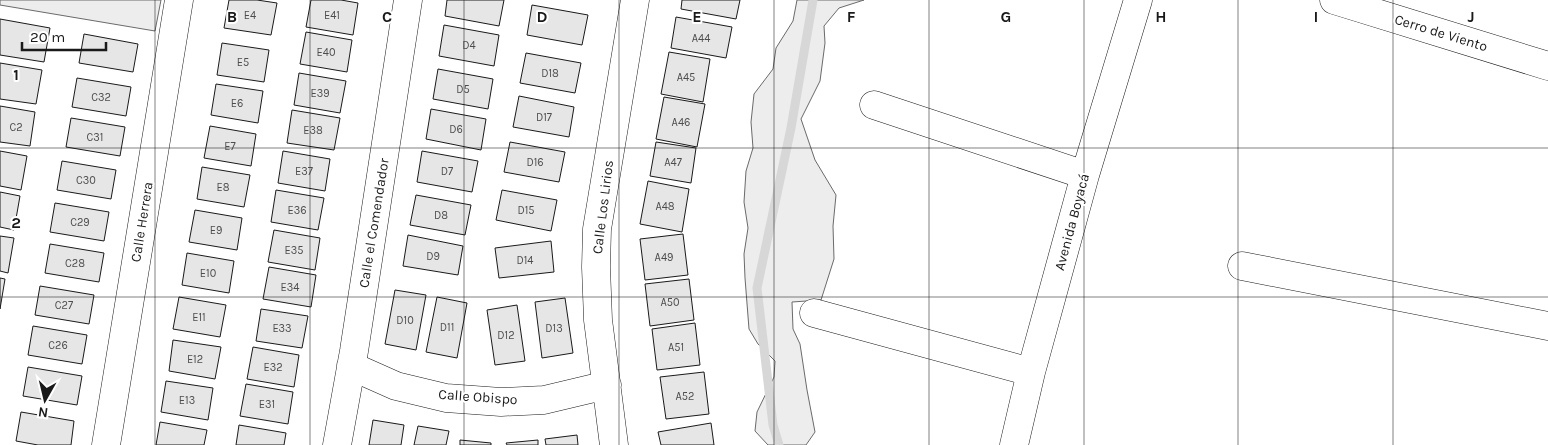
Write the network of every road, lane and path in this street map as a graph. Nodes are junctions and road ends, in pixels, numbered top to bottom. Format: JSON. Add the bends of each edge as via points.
{"nodes":[{"id":1,"x":179,"y":0,"type":"edge"},
{"id":2,"x":408,"y":0,"type":"edge"},
{"id":3,"x":635,"y":0,"type":"edge"},
{"id":4,"x":1138,"y":0,"type":"edge"},
{"id":5,"x":1334,"y":0,"type":"edge"},
{"id":6,"x":1548,"y":66,"type":"edge"},
{"id":7,"x":874,"y":105,"type":"dead end"},
{"id":8,"x":1085,"y":175,"type":"junction"},
{"id":9,"x":1242,"y":266,"type":"dead end"},
{"id":10,"x":814,"y":313,"type":"dead end"},
{"id":11,"x":1548,"y":326,"type":"edge"},
{"id":12,"x":351,"y":366,"type":"junction"},
{"id":13,"x":1031,"y":372,"type":"junction"},
{"id":14,"x":607,"y":385,"type":"junction"},
{"id":15,"x":106,"y":445,"type":"edge"},
{"id":16,"x":337,"y":445,"type":"edge"},
{"id":17,"x":614,"y":445,"type":"edge"},
{"id":18,"x":1014,"y":445,"type":"edge"}],
"edges":[{"from":1,"to":15,"type":"street","name":"Calle Herrera"},
{"from":2,"to":12,"type":"street","name":"Calle el Comendador"},
{"from":3,"to":14,"type":"street","name":"Calle Los Lirios","via":[[597,229],[598,320]]},
{"from":4,"to":8,"type":"street","name":"Avenida Boyacá"},
{"from":5,"to":6,"type":"street","name":"Cerro de Viento"},
{"from":7,"to":8,"type":"street"},
{"from":8,"to":13,"type":"street","name":"Avenida Boyacá"},
{"from":9,"to":11,"type":"street"},
{"from":10,"to":13,"type":"street"},
{"from":12,"to":14,"type":"street","name":"Calle Obispo","via":[[396,386],[446,398],[502,402],[544,400]]},
{"from":12,"to":16,"type":"street","name":"Calle el Comendador"},
{"from":13,"to":18,"type":"street","name":"Avenida Boyacá"},
{"from":14,"to":17,"type":"street","name":"Calle Los Lirios"}]}
